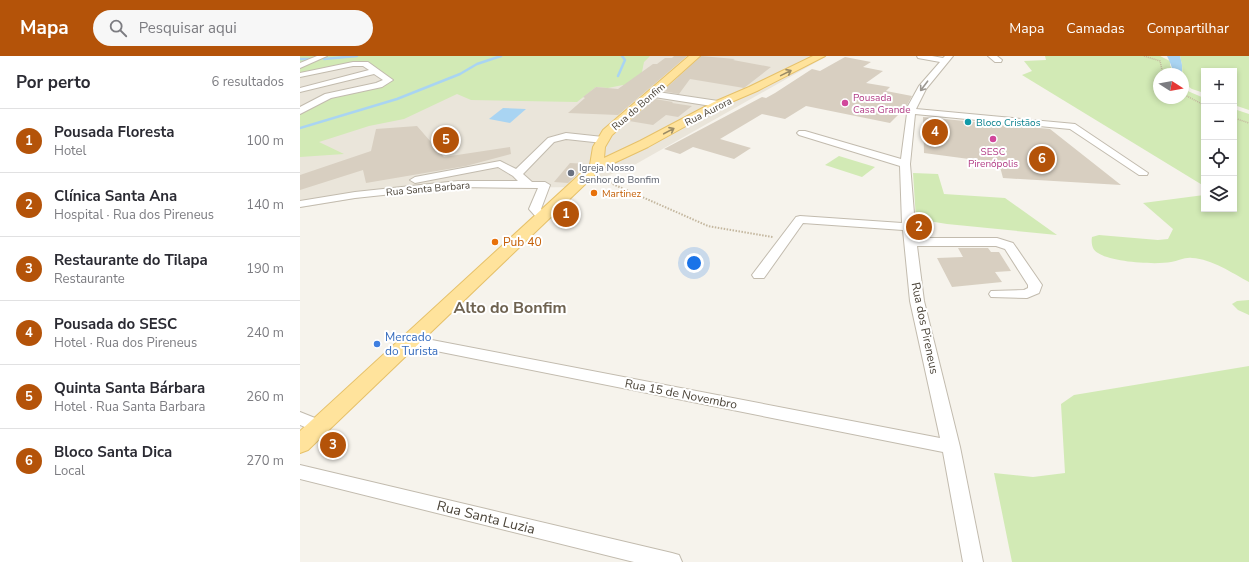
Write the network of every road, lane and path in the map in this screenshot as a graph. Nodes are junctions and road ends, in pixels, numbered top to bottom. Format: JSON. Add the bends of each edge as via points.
{"nodes":[{"id":1,"x":322,"y":56,"type":"edge"},
{"id":2,"x":695,"y":56,"type":"edge"},
{"id":3,"x":820,"y":56,"type":"edge"},
{"id":4,"x":921,"y":56,"type":"edge"},
{"id":5,"x":1144,"y":56,"type":"edge"},
{"id":6,"x":947,"y":58,"type":"edge"},
{"id":7,"x":300,"y":66,"type":"edge"},
{"id":8,"x":1161,"y":68,"type":"edge"},
{"id":9,"x":376,"y":71,"type":"junction"},
{"id":10,"x":300,"y":75,"type":"edge"},
{"id":11,"x":300,"y":90,"type":"edge"},
{"id":12,"x":651,"y":94,"type":"junction"},
{"id":13,"x":1189,"y":97,"type":"edge"},
{"id":14,"x":718,"y":104,"type":"junction"},
{"id":15,"x":1202,"y":104,"type":"edge"},
{"id":16,"x":300,"y":111,"type":"edge"},
{"id":17,"x":911,"y":111,"type":"junction"},
{"id":18,"x":1237,"y":119,"type":"edge"},
{"id":19,"x":1249,"y":123,"type":"edge"},
{"id":20,"x":802,"y":133,"type":"dead end"},
{"id":21,"x":604,"y":138,"type":"junction"},
{"id":22,"x":644,"y":144,"type":"junction"},
{"id":23,"x":905,"y":164,"type":"junction"},
{"id":24,"x":592,"y":170,"type":"junction"},
{"id":25,"x":1143,"y":173,"type":"dead end"},
{"id":26,"x":517,"y":174,"type":"junction"},
{"id":27,"x":415,"y":180,"type":"dead end"},
{"id":28,"x":530,"y":185,"type":"junction"},
{"id":29,"x":300,"y":204,"type":"edge"},
{"id":30,"x":541,"y":216,"type":"junction"},
{"id":31,"x":909,"y":235,"type":"junction"},
{"id":32,"x":786,"y":239,"type":"junction"},
{"id":33,"x":759,"y":275,"type":"dead end"},
{"id":34,"x":996,"y":294,"type":"dead end"},
{"id":35,"x":411,"y":340,"type":"junction"},
{"id":36,"x":300,"y":418,"type":"edge"},
{"id":37,"x":319,"y":427,"type":"junction"},
{"id":38,"x":300,"y":444,"type":"edge"},
{"id":39,"x":951,"y":447,"type":"junction"},
{"id":40,"x":300,"y":472,"type":"edge"},
{"id":41,"x":672,"y":562,"type":"edge"},
{"id":42,"x":973,"y":562,"type":"edge"}],
"edges":[{"from":1,"to":7,"type":"street"},
{"from":2,"to":12,"type":"main road","name":"Rua do Bonfim"},
{"from":14,"to":3,"type":"main road","name":"Rua Aurora","one_way":true},
{"from":4,"to":6,"type":"street"},
{"from":5,"to":8,"type":"path","via":[[1160,61]]},
{"from":6,"to":17,"type":"street","name":"Rua dos Pireneus","one_way":true,"via":[[922,88]]},
{"from":9,"to":10,"type":"street","via":[[365,64],[353,64]]},
{"from":9,"to":11,"type":"street"},
{"from":9,"to":16,"type":"street","via":[[390,80],[379,85],[328,96]]},
{"from":12,"to":14,"type":"street"},
{"from":12,"to":21,"type":"main road","name":"Rua do Bonfim"},
{"from":13,"to":15,"type":"path"},
{"from":22,"to":14,"type":"main road","name":"Rua Aurora","one_way":true},
{"from":17,"to":23,"type":"street","name":"Rua dos Pireneus"},
{"from":17,"to":25,"type":"street","via":[[1072,126]]},
{"from":18,"to":19,"type":"path"},
{"from":20,"to":23,"type":"street"},
{"from":21,"to":22,"type":"main road"},
{"from":21,"to":24,"type":"main road","name":"Rua do Bonfim"},
{"from":21,"to":26,"type":"street","via":[[566,136],[551,140]]},
{"from":22,"to":24,"type":"main road","name":"Rua Aurora"},
{"from":23,"to":31,"type":"street","name":"Rua dos Pireneus"},
{"from":24,"to":30,"type":"main road","name":"Rua Aurora"},
{"from":24,"to":32,"type":"path","via":[[600,178],[708,226]]},
{"from":26,"to":27,"type":"street","via":[[500,164]]},
{"from":26,"to":28,"type":"street"},
{"from":28,"to":29,"type":"street","name":"Rua Santa Barbara","via":[[458,184],[355,195]]},
{"from":28,"to":30,"type":"street","name":"Rua Santa Barbara","via":[[545,185],[535,209]]},
{"from":30,"to":35,"type":"main road","name":"Rua Aurora"},
{"from":31,"to":32,"type":"street","via":[[800,219]]},
{"from":31,"to":34,"type":"street","via":[[998,242],[1009,246],[1035,285],[1034,290],[1027,294]]},
{"from":31,"to":39,"type":"street","name":"Rua dos Pireneus","via":[[917,301]]},
{"from":32,"to":33,"type":"street"},
{"from":35,"to":37,"type":"main road","name":"Rua Aurora"},
{"from":35,"to":39,"type":"street","name":"Rua 15 de Novembro"},
{"from":36,"to":37,"type":"street"},
{"from":37,"to":38,"type":"main road","name":"Rua Aurora"},
{"from":39,"to":42,"type":"street","name":"Rua dos Pireneus"},
{"from":40,"to":41,"type":"street","name":"Rua Santa Luzia"}]}
